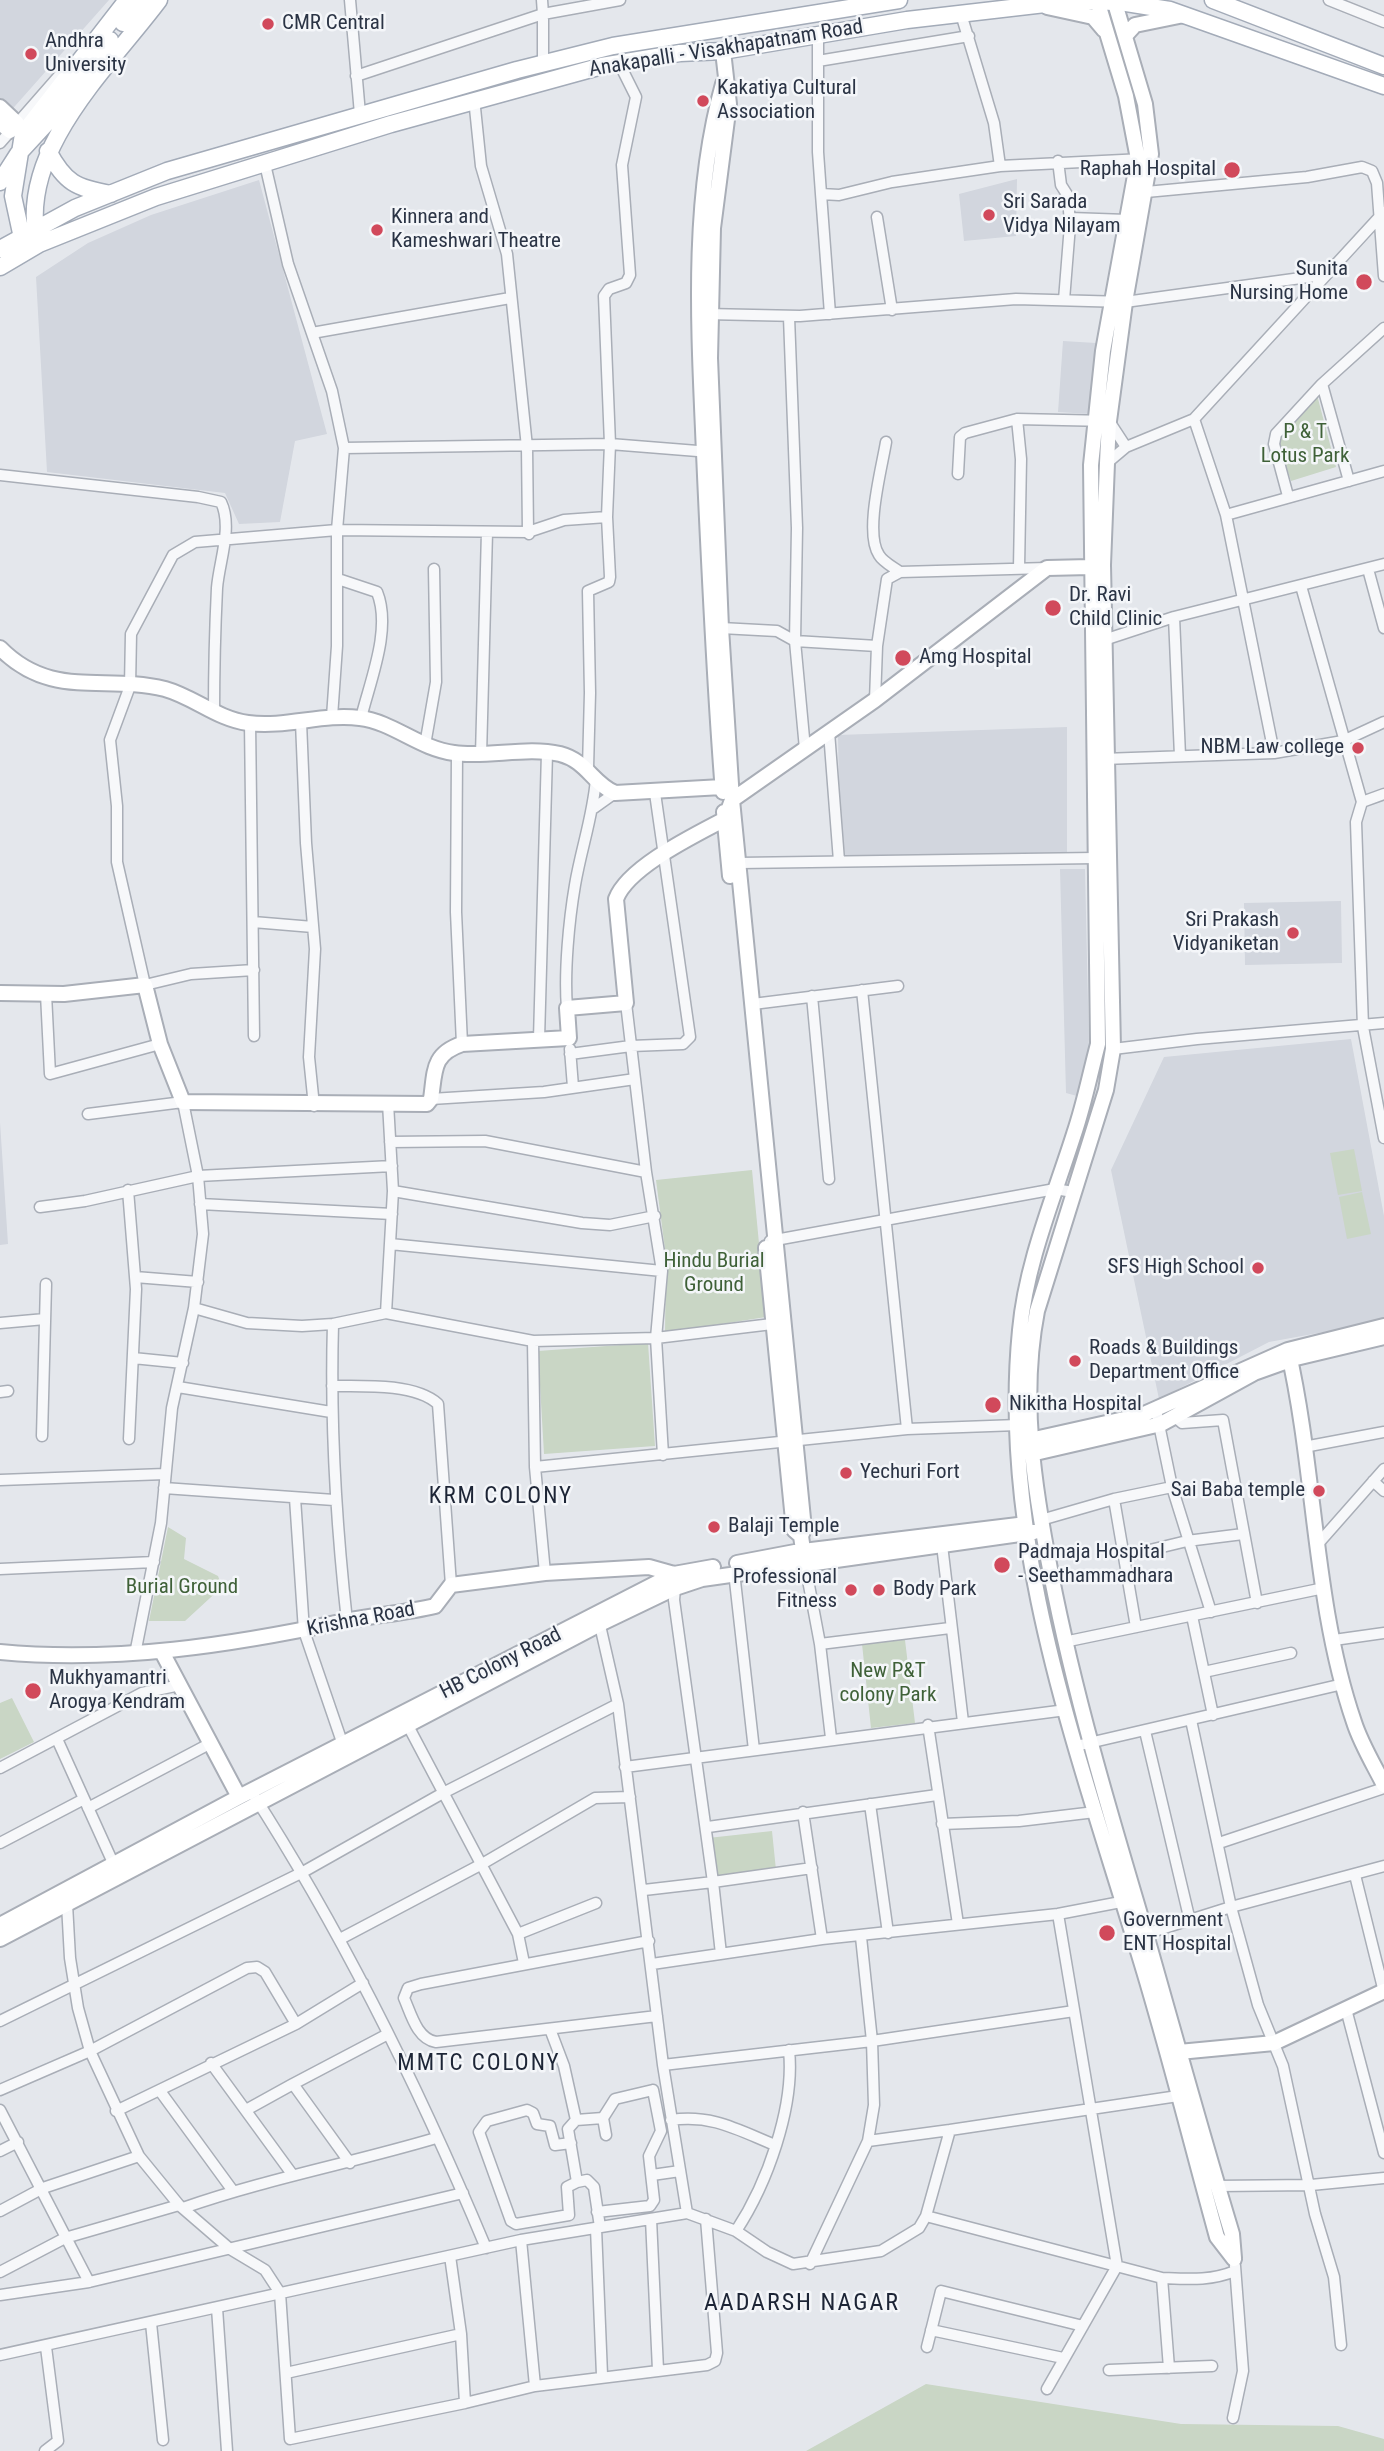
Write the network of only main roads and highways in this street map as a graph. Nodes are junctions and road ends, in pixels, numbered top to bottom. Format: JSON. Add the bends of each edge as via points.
{"nodes":[{"id":1,"x":127,"y":0,"type":"edge"},
{"id":2,"x":141,"y":0,"type":"edge"},
{"id":3,"x":159,"y":0,"type":"edge"},
{"id":4,"x":899,"y":0,"type":"edge"},
{"id":5,"x":1097,"y":0,"type":"edge"},
{"id":6,"x":1213,"y":0,"type":"edge"},
{"id":7,"x":1114,"y":1,"type":"edge"},
{"id":8,"x":845,"y":4,"type":"edge"},
{"id":9,"x":1246,"y":6,"type":"edge"},
{"id":10,"x":1384,"y":66,"type":"edge"},
{"id":11,"x":1384,"y":86,"type":"edge"},
{"id":12,"x":48,"y":150,"type":"junction"},
{"id":13,"x":18,"y":154,"type":"junction"},
{"id":14,"x":0,"y":182,"type":"edge"},
{"id":15,"x":112,"y":195,"type":"junction"},
{"id":16,"x":30,"y":241,"type":"junction"},
{"id":17,"x":0,"y":249,"type":"edge"},
{"id":18,"x":0,"y":267,"type":"edge"}],
"edges":[{"from":1,"to":13,"type":"main road","via":[[23,134]]},
{"from":2,"to":13,"type":"main road","via":[[55,114]]},
{"from":3,"to":12,"type":"main road"},
{"from":4,"to":8,"type":"main road","name":"Anakapalli - Visakhapatnam Road"},
{"from":5,"to":7,"type":"main road","name":"Anakapalli - Visakhapatnam Road"},
{"from":5,"to":16,"type":"main road","name":"Anakapalli - Visakhapatnam Road","via":[[818,33],[602,66],[381,127]]},
{"from":6,"to":9,"type":"main road"},
{"from":7,"to":11,"type":"main road","name":"Anakapalli - Visakhapatnam Road","via":[[1184,15]]},
{"from":8,"to":15,"type":"main road","name":"Anakapalli - Visakhapatnam Road","via":[[543,63],[167,171]]},
{"from":9,"to":10,"type":"main road"},
{"from":12,"to":15,"type":"main road","via":[[71,183]]},
{"from":12,"to":16,"type":"main road"},
{"from":13,"to":14,"type":"main road"},
{"from":13,"to":16,"type":"main road","via":[[13,196]]},
{"from":15,"to":16,"type":"main road","name":"Anakapalli - Visakhapatnam Road","via":[[75,208]]},
{"from":16,"to":17,"type":"main road"},
{"from":16,"to":18,"type":"main road"}]}
